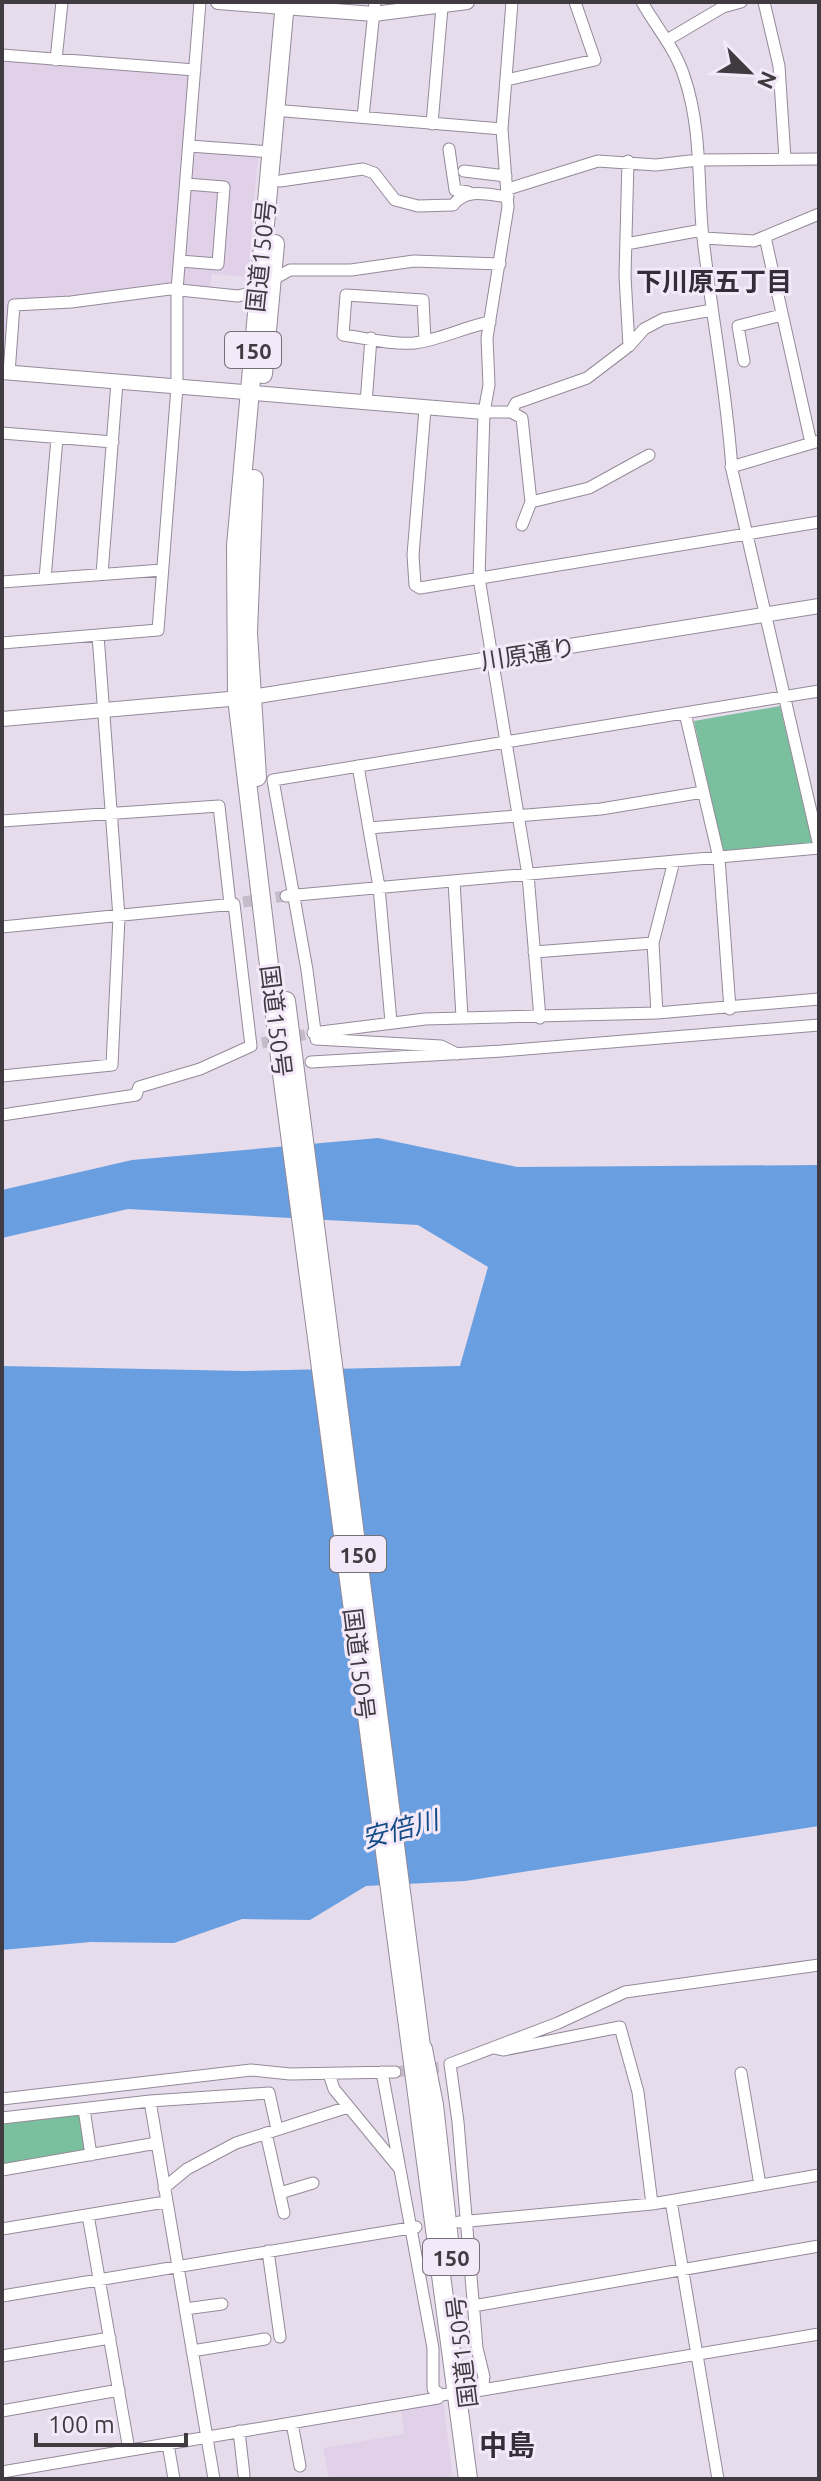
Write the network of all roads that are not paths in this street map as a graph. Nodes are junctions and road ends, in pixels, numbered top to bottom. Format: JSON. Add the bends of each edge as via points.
{"nodes":[{"id":1,"x":62,"y":2,"type":"edge"},
{"id":2,"x":200,"y":2,"type":"edge"},
{"id":3,"x":218,"y":2,"type":"edge"},
{"id":4,"x":467,"y":2,"type":"edge"},
{"id":5,"x":512,"y":2,"type":"edge"},
{"id":6,"x":575,"y":2,"type":"edge"},
{"id":7,"x":642,"y":2,"type":"edge"},
{"id":8,"x":741,"y":2,"type":"edge"},
{"id":9,"x":764,"y":2,"type":"edge"},
{"id":10,"x":289,"y":5,"type":"edge"},
{"id":11,"x":442,"y":7,"type":"junction"},
{"id":12,"x":374,"y":8,"type":"edge"},
{"id":13,"x":667,"y":40,"type":"junction"},
{"id":14,"x":2,"y":55,"type":"edge"},
{"id":15,"x":56,"y":60,"type":"junction"},
{"id":16,"x":195,"y":70,"type":"junction"},
{"id":17,"x":506,"y":80,"type":"junction"},
{"id":18,"x":285,"y":111,"type":"junction"},
{"id":19,"x":363,"y":117,"type":"junction"},
{"id":20,"x":432,"y":124,"type":"junction"},
{"id":21,"x":502,"y":129,"type":"junction"},
{"id":22,"x":189,"y":146,"type":"junction"},
{"id":23,"x":449,"y":149,"type":"dead end"},
{"id":24,"x":272,"y":152,"type":"junction"},
{"id":25,"x":785,"y":159,"type":"junction"},
{"id":26,"x":819,"y":159,"type":"edge"},
{"id":27,"x":698,"y":160,"type":"junction"},
{"id":28,"x":628,"y":161,"type":"junction"},
{"id":29,"x":464,"y":171,"type":"dead end"},
{"id":30,"x":506,"y":176,"type":"junction"},
{"id":31,"x":280,"y":181,"type":"junction"},
{"id":32,"x":186,"y":184,"type":"junction"},
{"id":33,"x":470,"y":192,"type":"junction"},
{"id":34,"x":508,"y":193,"type":"junction"},
{"id":35,"x":819,"y":214,"type":"edge"},
{"id":36,"x":703,"y":234,"type":"junction"},
{"id":37,"x":765,"y":237,"type":"junction"},
{"id":38,"x":626,"y":244,"type":"junction"},
{"id":39,"x":180,"y":261,"type":"junction"},
{"id":40,"x":500,"y":264,"type":"junction"},
{"id":41,"x":265,"y":286,"type":"junction"},
{"id":42,"x":177,"y":290,"type":"junction"},
{"id":43,"x":712,"y":310,"type":"junction"},
{"id":44,"x":782,"y":315,"type":"junction"},
{"id":45,"x":490,"y":322,"type":"junction"},
{"id":46,"x":371,"y":338,"type":"junction"},
{"id":47,"x":425,"y":340,"type":"junction"},
{"id":48,"x":629,"y":346,"type":"junction"},
{"id":49,"x":744,"y":361,"type":"dead end"},
{"id":50,"x":6,"y":373,"type":"edge"},
{"id":51,"x":117,"y":382,"type":"junction"},
{"id":52,"x":177,"y":387,"type":"junction"},
{"id":53,"x":255,"y":394,"type":"junction"},
{"id":54,"x":366,"y":403,"type":"junction"},
{"id":55,"x":425,"y":409,"type":"junction"},
{"id":56,"x":484,"y":412,"type":"junction"},
{"id":57,"x":511,"y":412,"type":"junction"},
{"id":58,"x":2,"y":433,"type":"edge"},
{"id":59,"x":57,"y":438,"type":"junction"},
{"id":60,"x":113,"y":442,"type":"junction"},
{"id":61,"x":815,"y":442,"type":"edge"},
{"id":62,"x":649,"y":455,"type":"dead end"},
{"id":63,"x":731,"y":467,"type":"junction"},
{"id":64,"x":531,"y":502,"type":"junction"},
{"id":65,"x":819,"y":522,"type":"edge"},
{"id":66,"x":522,"y":525,"type":"dead end"},
{"id":67,"x":746,"y":534,"type":"junction"},
{"id":68,"x":162,"y":570,"type":"junction"},
{"id":69,"x":102,"y":574,"type":"junction"},
{"id":70,"x":479,"y":578,"type":"junction"},
{"id":71,"x":45,"y":579,"type":"junction"},
{"id":72,"x":2,"y":582,"type":"edge"},
{"id":73,"x":819,"y":606,"type":"edge"},
{"id":74,"x":765,"y":615,"type":"junction"},
{"id":75,"x":98,"y":635,"type":"junction"},
{"id":76,"x":2,"y":643,"type":"edge"},
{"id":77,"x":492,"y":661,"type":"junction"},
{"id":78,"x":819,"y":691,"type":"edge"},
{"id":79,"x":244,"y":697,"type":"junction"},
{"id":80,"x":784,"y":697,"type":"junction"},
{"id":81,"x":104,"y":712,"type":"junction"},
{"id":82,"x":685,"y":713,"type":"junction"},
{"id":83,"x":2,"y":719,"type":"edge"},
{"id":84,"x":506,"y":742,"type":"junction"},
{"id":85,"x":358,"y":766,"type":"junction"},
{"id":86,"x":703,"y":792,"type":"junction"},
{"id":87,"x":111,"y":814,"type":"junction"},
{"id":88,"x":518,"y":816,"type":"junction"},
{"id":89,"x":2,"y":821,"type":"edge"},
{"id":90,"x":369,"y":828,"type":"junction"},
{"id":91,"x":819,"y":847,"type":"edge"},
{"id":92,"x":719,"y":858,"type":"junction"},
{"id":93,"x":674,"y":861,"type":"junction"},
{"id":94,"x":528,"y":875,"type":"junction"},
{"id":95,"x":454,"y":881,"type":"junction"},
{"id":96,"x":379,"y":887,"type":"junction"},
{"id":97,"x":289,"y":896,"type":"junction"},
{"id":98,"x":236,"y":903,"type":"junction"},
{"id":99,"x":119,"y":917,"type":"junction"},
{"id":100,"x":2,"y":927,"type":"edge"},
{"id":101,"x":653,"y":943,"type":"junction"},
{"id":102,"x":534,"y":952,"type":"junction"},
{"id":103,"x":819,"y":999,"type":"edge"},
{"id":104,"x":730,"y":1009,"type":"junction"},
{"id":105,"x":657,"y":1013,"type":"junction"},
{"id":106,"x":462,"y":1017,"type":"junction"},
{"id":107,"x":540,"y":1018,"type":"junction"},
{"id":108,"x":391,"y":1022,"type":"junction"},
{"id":109,"x":819,"y":1025,"type":"edge"},
{"id":110,"x":310,"y":1034,"type":"junction"},
{"id":111,"x":457,"y":1054,"type":"junction"},
{"id":112,"x":296,"y":1070,"type":"junction"},
{"id":113,"x":2,"y":1076,"type":"edge"},
{"id":114,"x":2,"y":1115,"type":"edge"},
{"id":115,"x":819,"y":1965,"type":"edge"},
{"id":116,"x":414,"y":2035,"type":"junction"},
{"id":117,"x":489,"y":2047,"type":"junction"},
{"id":118,"x":382,"y":2072,"type":"junction"},
{"id":119,"x":395,"y":2072,"type":"tunnel mouth"},
{"id":120,"x":741,"y":2073,"type":"dead end"},
{"id":121,"x":329,"y":2074,"type":"junction"},
{"id":122,"x":2,"y":2099,"type":"edge"},
{"id":123,"x":150,"y":2101,"type":"junction"},
{"id":124,"x":348,"y":2107,"type":"junction"},
{"id":125,"x":84,"y":2109,"type":"junction"},
{"id":126,"x":2,"y":2118,"type":"edge"},
{"id":127,"x":272,"y":2131,"type":"junction"},
{"id":128,"x":157,"y":2143,"type":"junction"},
{"id":129,"x":91,"y":2155,"type":"junction"},
{"id":130,"x":400,"y":2169,"type":"junction"},
{"id":131,"x":2,"y":2170,"type":"edge"},
{"id":132,"x":819,"y":2175,"type":"edge"},
{"id":133,"x":313,"y":2183,"type":"dead end"},
{"id":134,"x":760,"y":2185,"type":"junction"},
{"id":135,"x":164,"y":2188,"type":"junction"},
{"id":136,"x":280,"y":2193,"type":"junction"},
{"id":137,"x":671,"y":2201,"type":"junction"},
{"id":138,"x":165,"y":2202,"type":"junction"},
{"id":139,"x":652,"y":2204,"type":"junction"},
{"id":140,"x":284,"y":2213,"type":"dead end"},
{"id":141,"x":88,"y":2215,"type":"junction"},
{"id":142,"x":463,"y":2221,"type":"junction"},
{"id":143,"x":413,"y":2228,"type":"junction"},
{"id":144,"x":2,"y":2229,"type":"edge"},
{"id":145,"x":819,"y":2246,"type":"edge"},
{"id":146,"x":268,"y":2251,"type":"junction"},
{"id":147,"x":442,"y":2259,"type":"junction"},
{"id":148,"x":177,"y":2267,"type":"junction"},
{"id":149,"x":682,"y":2269,"type":"junction"},
{"id":150,"x":100,"y":2280,"type":"junction"},
{"id":151,"x":2,"y":2296,"type":"edge"},
{"id":152,"x":222,"y":2304,"type":"dead end"},
{"id":153,"x":473,"y":2306,"type":"junction"},
{"id":154,"x":185,"y":2309,"type":"junction"},
{"id":155,"x":819,"y":2334,"type":"edge"},
{"id":156,"x":280,"y":2337,"type":"dead end"},
{"id":157,"x":110,"y":2338,"type":"junction"},
{"id":158,"x":265,"y":2339,"type":"dead end"},
{"id":159,"x":192,"y":2351,"type":"junction"},
{"id":160,"x":697,"y":2354,"type":"junction"},
{"id":161,"x":2,"y":2356,"type":"edge"},
{"id":162,"x":119,"y":2390,"type":"junction"},
{"id":163,"x":460,"y":2392,"type":"junction"},
{"id":164,"x":2,"y":2411,"type":"edge"},
{"id":165,"x":292,"y":2423,"type":"junction"},
{"id":166,"x":239,"y":2431,"type":"junction"},
{"id":167,"x":207,"y":2437,"type":"junction"},
{"id":168,"x":168,"y":2444,"type":"junction"},
{"id":169,"x":129,"y":2450,"type":"junction"},
{"id":170,"x":300,"y":2466,"type":"dead end"},
{"id":171,"x":2,"y":2472,"type":"edge"},
{"id":172,"x":244,"y":2475,"type":"dead end"},
{"id":173,"x":174,"y":2479,"type":"edge"},
{"id":174,"x":214,"y":2479,"type":"edge"},
{"id":175,"x":466,"y":2479,"type":"edge"},
{"id":176,"x":478,"y":2479,"type":"edge"},
{"id":177,"x":718,"y":2479,"type":"edge"}],
"edges":[{"from":1,"to":15,"type":"street"},
{"from":2,"to":16,"type":"street"},
{"from":3,"to":10,"type":"street"},
{"from":4,"to":11,"type":"street"},
{"from":5,"to":17,"type":"street"},
{"from":6,"to":17,"type":"street","via":[[595,60]]},
{"from":7,"to":13,"type":"street"},
{"from":8,"to":13,"type":"street"},
{"from":9,"to":25,"type":"street","via":[[779,66]]},
{"from":10,"to":12,"type":"street"},
{"from":10,"to":18,"type":"highway","name":"国道150号","number":"150"},
{"from":10,"to":24,"type":"highway","name":"国道150号","number":"150"},
{"from":11,"to":12,"type":"street"},
{"from":11,"to":20,"type":"street"},
{"from":12,"to":19,"type":"street"},
{"from":13,"to":27,"type":"street","via":[[686,80]]},
{"from":14,"to":15,"type":"street"},
{"from":15,"to":16,"type":"street"},
{"from":16,"to":22,"type":"street"},
{"from":17,"to":21,"type":"street"},
{"from":18,"to":19,"type":"street"},
{"from":18,"to":31,"type":"highway","name":"国道150号","number":"150"},
{"from":19,"to":20,"type":"street"},
{"from":20,"to":21,"type":"street"},
{"from":21,"to":30,"type":"street"},
{"from":22,"to":24,"type":"street"},
{"from":22,"to":32,"type":"street"},
{"from":23,"to":33,"type":"street","via":[[455,190]]},
{"from":24,"to":41,"type":"highway","name":"国道150号","number":"150"},
{"from":25,"to":26,"type":"street"},
{"from":25,"to":27,"type":"street"},
{"from":27,"to":28,"type":"street","via":[[656,165]]},
{"from":27,"to":36,"type":"street"},
{"from":28,"to":34,"type":"street","via":[[590,162]]},
{"from":28,"to":38,"type":"street"},
{"from":29,"to":30,"type":"street"},
{"from":30,"to":34,"type":"street"},
{"from":31,"to":33,"type":"street","via":[[354,168],[374,173],[395,200],[404,203],[453,205]]},
{"from":31,"to":41,"type":"highway","name":"国道150号","number":"150"},
{"from":32,"to":39,"type":"street"},
{"from":32,"to":39,"type":"street","via":[[224,187],[218,264]]},
{"from":33,"to":34,"type":"street"},
{"from":34,"to":40,"type":"street"},
{"from":35,"to":37,"type":"street"},
{"from":36,"to":37,"type":"street","via":[[754,241]]},
{"from":36,"to":38,"type":"street"},
{"from":36,"to":43,"type":"street"},
{"from":37,"to":44,"type":"street"},
{"from":38,"to":48,"type":"street"},
{"from":39,"to":42,"type":"street"},
{"from":40,"to":41,"type":"street","via":[[414,261],[351,270],[290,270]]},
{"from":40,"to":45,"type":"street"},
{"from":41,"to":42,"type":"street","via":[[238,296]]},
{"from":41,"to":53,"type":"highway","name":"国道150号","number":"150"},
{"from":42,"to":50,"type":"street","via":[[14,305]]},
{"from":42,"to":52,"type":"street"},
{"from":43,"to":48,"type":"street","via":[[663,319]]},
{"from":43,"to":63,"type":"street","via":[[731,426]]},
{"from":44,"to":49,"type":"street","via":[[738,326]]},
{"from":44,"to":61,"type":"street"},
{"from":45,"to":47,"type":"street"},
{"from":45,"to":56,"type":"street"},
{"from":46,"to":47,"type":"street"},
{"from":46,"to":47,"type":"street","via":[[343,335],[346,295],[423,300]]},
{"from":46,"to":54,"type":"street"},
{"from":48,"to":57,"type":"street","via":[[587,378],[516,403]]},
{"from":50,"to":51,"type":"street"},
{"from":51,"to":52,"type":"street"},
{"from":51,"to":60,"type":"street"},
{"from":52,"to":53,"type":"street"},
{"from":52,"to":68,"type":"street"},
{"from":53,"to":54,"type":"street"},
{"from":53,"to":79,"type":"highway","name":"国道150号","number":"150"},
{"from":54,"to":55,"type":"street"},
{"from":55,"to":56,"type":"street"},
{"from":55,"to":70,"type":"street","via":[[415,585]]},
{"from":56,"to":57,"type":"street"},
{"from":56,"to":70,"type":"street"},
{"from":57,"to":64,"type":"street","via":[[523,423]]},
{"from":58,"to":59,"type":"street"},
{"from":59,"to":60,"type":"street"},
{"from":59,"to":71,"type":"street"},
{"from":60,"to":69,"type":"street"},
{"from":61,"to":63,"type":"street"},
{"from":62,"to":64,"type":"street","via":[[577,493]]},
{"from":63,"to":67,"type":"street"},
{"from":64,"to":66,"type":"street"},
{"from":65,"to":67,"type":"street"},
{"from":67,"to":70,"type":"street"},
{"from":67,"to":74,"type":"street"},
{"from":68,"to":69,"type":"street"},
{"from":68,"to":75,"type":"street","via":[[158,630]]},
{"from":69,"to":71,"type":"street"},
{"from":70,"to":77,"type":"street"},
{"from":71,"to":72,"type":"street"},
{"from":73,"to":74,"type":"street","name":"川原通り"},
{"from":74,"to":77,"type":"street","name":"川原通り"},
{"from":74,"to":80,"type":"street"},
{"from":75,"to":76,"type":"street"},
{"from":75,"to":81,"type":"street"},
{"from":77,"to":79,"type":"street","name":"川原通り"},
{"from":77,"to":84,"type":"street"},
{"from":78,"to":80,"type":"street"},
{"from":79,"to":81,"type":"street","name":"川原通り"},
{"from":79,"to":112,"type":"highway","name":"国道150号","number":"150"},
{"from":80,"to":82,"type":"street"},
{"from":80,"to":91,"type":"street"},
{"from":81,"to":83,"type":"street","name":"川原通り"},
{"from":81,"to":87,"type":"street"},
{"from":82,"to":84,"type":"street"},
{"from":82,"to":86,"type":"street"},
{"from":84,"to":85,"type":"street"},
{"from":84,"to":88,"type":"street"},
{"from":85,"to":90,"type":"street"},
{"from":85,"to":97,"type":"street","via":[[273,780]]},
{"from":86,"to":88,"type":"street"},
{"from":86,"to":92,"type":"street"},
{"from":87,"to":89,"type":"street"},
{"from":87,"to":98,"type":"street","via":[[219,806]]},
{"from":87,"to":99,"type":"street"},
{"from":88,"to":90,"type":"street"},
{"from":88,"to":94,"type":"street"},
{"from":90,"to":96,"type":"street"},
{"from":91,"to":92,"type":"street"},
{"from":92,"to":93,"type":"street"},
{"from":92,"to":104,"type":"street"},
{"from":93,"to":94,"type":"street"},
{"from":93,"to":101,"type":"street"},
{"from":94,"to":95,"type":"street"},
{"from":94,"to":102,"type":"street"},
{"from":95,"to":96,"type":"street"},
{"from":95,"to":106,"type":"street"},
{"from":96,"to":97,"type":"street"},
{"from":96,"to":108,"type":"street"},
{"from":97,"to":110,"type":"street","via":[[307,970]]},
{"from":98,"to":99,"type":"street"},
{"from":98,"to":114,"type":"street","via":[[256,1045],[139,1087],[136,1095]]},
{"from":99,"to":100,"type":"street"},
{"from":99,"to":113,"type":"street","via":[[112,1065]]},
{"from":101,"to":102,"type":"street"},
{"from":101,"to":105,"type":"street"},
{"from":102,"to":107,"type":"street"},
{"from":103,"to":104,"type":"street"},
{"from":104,"to":105,"type":"street"},
{"from":105,"to":107,"type":"street"},
{"from":106,"to":107,"type":"street"},
{"from":106,"to":108,"type":"street"},
{"from":108,"to":110,"type":"street"},
{"from":109,"to":111,"type":"street"},
{"from":110,"to":111,"type":"street","via":[[316,1039],[441,1046]]},
{"from":111,"to":112,"type":"street"},
{"from":112,"to":116,"type":"highway","name":"国道150号","number":"150"},
{"from":115,"to":117,"type":"street","via":[[625,1992]]},
{"from":116,"to":147,"type":"highway","name":"国道150号","number":"150"},
{"from":116,"to":163,"type":"highway","name":"国道150号","number":"150","via":[[423,2197]]},
{"from":117,"to":139,"type":"street","via":[[503,2050],[620,2027],[638,2092]]},
{"from":117,"to":142,"type":"street","via":[[445,2066]]},
{"from":118,"to":119,"type":"street"},
{"from":118,"to":121,"type":"street"},
{"from":118,"to":130,"type":"street"},
{"from":120,"to":134,"type":"street"},
{"from":121,"to":122,"type":"street","via":[[251,2070]]},
{"from":121,"to":124,"type":"street"},
{"from":123,"to":125,"type":"street"},
{"from":123,"to":127,"type":"street","via":[[269,2093]]},
{"from":123,"to":128,"type":"street"},
{"from":124,"to":127,"type":"street"},
{"from":124,"to":130,"type":"street"},
{"from":125,"to":126,"type":"street"},
{"from":125,"to":129,"type":"street"},
{"from":127,"to":135,"type":"street","via":[[236,2143]]},
{"from":127,"to":136,"type":"street"},
{"from":128,"to":129,"type":"street"},
{"from":128,"to":135,"type":"street"},
{"from":129,"to":131,"type":"street"},
{"from":130,"to":143,"type":"street"},
{"from":132,"to":134,"type":"street"},
{"from":133,"to":136,"type":"street"},
{"from":134,"to":137,"type":"street"},
{"from":135,"to":138,"type":"street"},
{"from":136,"to":140,"type":"street"},
{"from":137,"to":139,"type":"street"},
{"from":137,"to":149,"type":"street"},
{"from":138,"to":141,"type":"street"},
{"from":138,"to":148,"type":"street"},
{"from":139,"to":142,"type":"street"},
{"from":141,"to":144,"type":"street"},
{"from":141,"to":150,"type":"street"},
{"from":142,"to":153,"type":"street"},
{"from":143,"to":146,"type":"street"},
{"from":143,"to":163,"type":"street","via":[[433,2348],[433,2389]]},
{"from":145,"to":149,"type":"street"},
{"from":146,"to":148,"type":"street"},
{"from":146,"to":156,"type":"street"},
{"from":147,"to":175,"type":"highway","number":"150"},
{"from":147,"to":176,"type":"highway","number":"150"},
{"from":148,"to":150,"type":"street"},
{"from":148,"to":154,"type":"street"},
{"from":149,"to":153,"type":"street"},
{"from":149,"to":160,"type":"street"},
{"from":150,"to":151,"type":"street"},
{"from":150,"to":157,"type":"street"},
{"from":152,"to":154,"type":"street"},
{"from":153,"to":163,"type":"street","via":[[484,2377]]},
{"from":154,"to":159,"type":"street"},
{"from":155,"to":160,"type":"street"},
{"from":157,"to":161,"type":"street"},
{"from":157,"to":162,"type":"street"},
{"from":158,"to":159,"type":"street"},
{"from":159,"to":167,"type":"street"},
{"from":160,"to":163,"type":"street"},
{"from":160,"to":177,"type":"street"},
{"from":162,"to":164,"type":"street"},
{"from":162,"to":169,"type":"street"},
{"from":163,"to":165,"type":"street"},
{"from":163,"to":175,"type":"highway","name":"国道150号","number":"150"},
{"from":163,"to":176,"type":"highway","name":"国道150号","number":"150"},
{"from":165,"to":166,"type":"street"},
{"from":165,"to":170,"type":"street"},
{"from":166,"to":167,"type":"street"},
{"from":166,"to":172,"type":"street"},
{"from":167,"to":168,"type":"street"},
{"from":167,"to":174,"type":"street"},
{"from":168,"to":169,"type":"street"},
{"from":168,"to":173,"type":"street"},
{"from":169,"to":171,"type":"street"}]}
